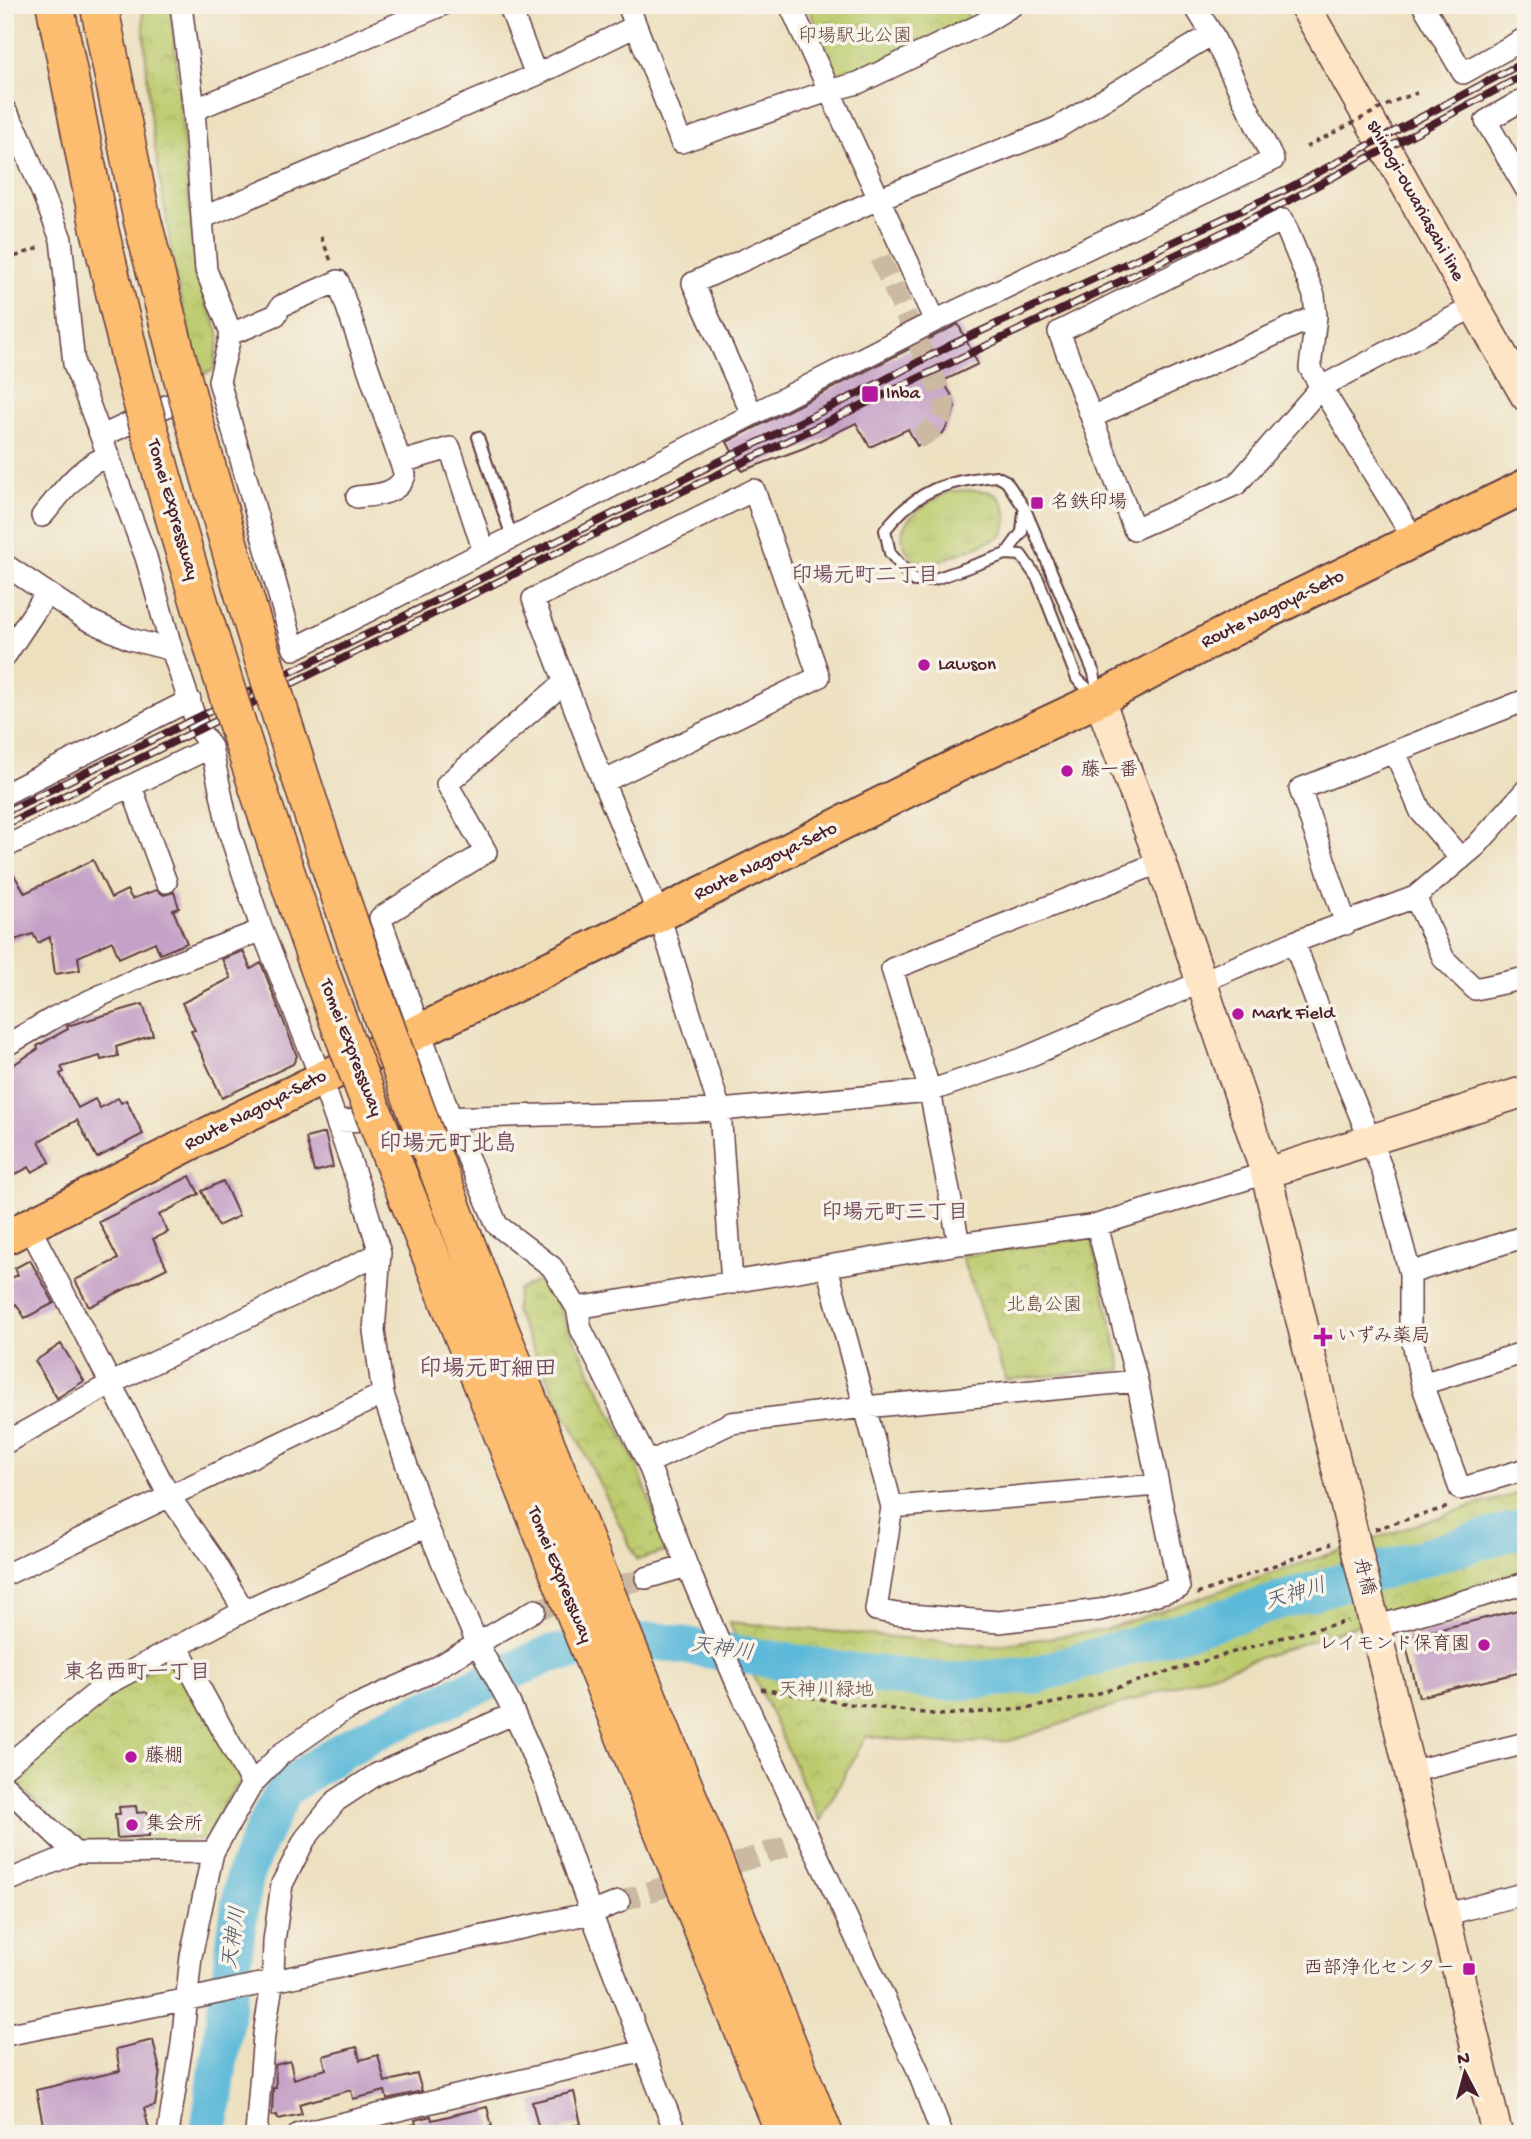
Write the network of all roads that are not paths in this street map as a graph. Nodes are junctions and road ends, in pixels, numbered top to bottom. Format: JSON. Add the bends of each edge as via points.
{"nodes":[{"id":1,"x":55,"y":5,"type":"edge"},
{"id":2,"x":99,"y":5,"type":"edge"},
{"id":3,"x":181,"y":5,"type":"edge"},
{"id":4,"x":442,"y":5,"type":"edge"},
{"id":5,"x":509,"y":5,"type":"edge"},
{"id":6,"x":628,"y":5,"type":"edge"},
{"id":7,"x":790,"y":5,"type":"edge"},
{"id":8,"x":1013,"y":5,"type":"edge"},
{"id":9,"x":1195,"y":5,"type":"edge"},
{"id":10,"x":1304,"y":5,"type":"edge"},
{"id":11,"x":1423,"y":5,"type":"edge"},
{"id":12,"x":977,"y":15,"type":"edge"},
{"id":13,"x":636,"y":26,"type":"junction"},
{"id":14,"x":1212,"y":34,"type":"junction"},
{"id":15,"x":1526,"y":38,"type":"edge"},
{"id":16,"x":536,"y":75,"type":"junction"},
{"id":17,"x":828,"y":91,"type":"junction"},
{"id":18,"x":1526,"y":98,"type":"edge"},
{"id":19,"x":5,"y":110,"type":"edge"},
{"id":20,"x":194,"y":110,"type":"junction"},
{"id":21,"x":1526,"y":189,"type":"edge"},
{"id":22,"x":878,"y":199,"type":"junction"},
{"id":23,"x":202,"y":218,"type":"junction"},
{"id":24,"x":1474,"y":307,"type":"junction"},
{"id":25,"x":1317,"y":316,"type":"junction"},
{"id":26,"x":935,"y":321,"type":"junction"},
{"id":27,"x":231,"y":333,"type":"junction"},
{"id":28,"x":219,"y":381,"type":"junction"},
{"id":29,"x":1321,"y":387,"type":"junction"},
{"id":30,"x":1526,"y":396,"type":"edge"},
{"id":31,"x":752,"y":414,"type":"junction"},
{"id":32,"x":1092,"y":417,"type":"junction"},
{"id":33,"x":478,"y":437,"type":"dead end"},
{"id":34,"x":106,"y":446,"type":"junction"},
{"id":35,"x":402,"y":462,"type":"junction"},
{"id":36,"x":1526,"y":486,"type":"edge"},
{"id":37,"x":358,"y":497,"type":"dead end"},
{"id":38,"x":1024,"y":509,"type":"junction"},
{"id":39,"x":42,"y":516,"type":"dead end"},
{"id":40,"x":512,"y":537,"type":"junction"},
{"id":41,"x":1415,"y":541,"type":"junction"},
{"id":42,"x":484,"y":552,"type":"junction"},
{"id":43,"x":1006,"y":554,"type":"junction"},
{"id":44,"x":5,"y":565,"type":"edge"},
{"id":45,"x":47,"y":593,"type":"junction"},
{"id":46,"x":172,"y":650,"type":"junction"},
{"id":47,"x":5,"y":656,"type":"edge"},
{"id":48,"x":565,"y":682,"type":"junction"},
{"id":49,"x":190,"y":699,"type":"junction"},
{"id":50,"x":1098,"y":699,"type":"junction"},
{"id":51,"x":1526,"y":700,"type":"edge"},
{"id":52,"x":211,"y":747,"type":"junction"},
{"id":53,"x":1395,"y":752,"type":"junction"},
{"id":54,"x":603,"y":782,"type":"junction"},
{"id":55,"x":131,"y":786,"type":"junction"},
{"id":56,"x":5,"y":794,"type":"edge"},
{"id":57,"x":1522,"y":803,"type":"edge"},
{"id":58,"x":5,"y":847,"type":"edge"},
{"id":59,"x":1461,"y":859,"type":"junction"},
{"id":60,"x":1161,"y":862,"type":"junction"},
{"id":61,"x":166,"y":882,"type":"dead end"},
{"id":62,"x":1415,"y":897,"type":"junction"},
{"id":63,"x":659,"y":915,"type":"junction"},
{"id":64,"x":1346,"y":924,"type":"junction"},
{"id":65,"x":262,"y":930,"type":"junction"},
{"id":66,"x":1294,"y":942,"type":"junction"},
{"id":67,"x":1526,"y":978,"type":"edge"},
{"id":68,"x":1202,"y":982,"type":"junction"},
{"id":69,"x":419,"y":1031,"type":"junction"},
{"id":70,"x":5,"y":1046,"type":"edge"},
{"id":71,"x":321,"y":1079,"type":"junction"},
{"id":72,"x":930,"y":1091,"type":"junction"},
{"id":73,"x":1526,"y":1091,"type":"edge"},
{"id":74,"x":720,"y":1110,"type":"junction"},
{"id":75,"x":451,"y":1119,"type":"junction"},
{"id":76,"x":336,"y":1121,"type":"junction"},
{"id":77,"x":1369,"y":1140,"type":"junction"},
{"id":78,"x":1265,"y":1173,"type":"junction"},
{"id":79,"x":1097,"y":1225,"type":"junction"},
{"id":80,"x":17,"y":1232,"type":"edge"},
{"id":81,"x":1526,"y":1236,"type":"edge"},
{"id":82,"x":959,"y":1244,"type":"junction"},
{"id":83,"x":380,"y":1253,"type":"junction"},
{"id":84,"x":827,"y":1267,"type":"junction"},
{"id":85,"x":1409,"y":1273,"type":"junction"},
{"id":86,"x":732,"y":1283,"type":"junction"},
{"id":87,"x":577,"y":1308,"type":"junction"},
{"id":88,"x":1526,"y":1352,"type":"edge"},
{"id":89,"x":1137,"y":1381,"type":"junction"},
{"id":90,"x":112,"y":1383,"type":"junction"},
{"id":91,"x":1422,"y":1384,"type":"junction"},
{"id":92,"x":383,"y":1394,"type":"junction"},
{"id":93,"x":865,"y":1407,"type":"junction"},
{"id":94,"x":5,"y":1443,"type":"edge"},
{"id":95,"x":648,"y":1462,"type":"junction"},
{"id":96,"x":1526,"y":1469,"type":"edge"},
{"id":97,"x":1158,"y":1485,"type":"junction"},
{"id":98,"x":169,"y":1496,"type":"junction"},
{"id":99,"x":892,"y":1507,"type":"junction"},
{"id":100,"x":427,"y":1526,"type":"junction"},
{"id":101,"x":687,"y":1566,"type":"junction"},
{"id":102,"x":5,"y":1575,"type":"edge"},
{"id":103,"x":646,"y":1578,"type":"tunnel mouth"},
{"id":104,"x":1526,"y":1583,"type":"edge"},
{"id":105,"x":535,"y":1610,"type":"tunnel mouth"},
{"id":106,"x":244,"y":1611,"type":"junction"},
{"id":107,"x":1372,"y":1617,"type":"junction"},
{"id":108,"x":177,"y":1646,"type":"junction"},
{"id":109,"x":479,"y":1647,"type":"junction"},
{"id":110,"x":510,"y":1707,"type":"junction"},
{"id":111,"x":1526,"y":1743,"type":"edge"},
{"id":112,"x":5,"y":1767,"type":"edge"},
{"id":113,"x":1410,"y":1772,"type":"junction"},
{"id":114,"x":252,"y":1784,"type":"junction"},
{"id":115,"x":5,"y":1786,"type":"edge"},
{"id":116,"x":213,"y":1852,"type":"junction"},
{"id":117,"x":75,"y":1853,"type":"junction"},
{"id":118,"x":5,"y":1882,"type":"edge"},
{"id":119,"x":1526,"y":1893,"type":"edge"},
{"id":120,"x":619,"y":1902,"type":"tunnel mouth"},
{"id":121,"x":591,"y":1913,"type":"junction"},
{"id":122,"x":1444,"y":1915,"type":"junction"},
{"id":123,"x":273,"y":1979,"type":"junction"},
{"id":124,"x":192,"y":1998,"type":"junction"},
{"id":125,"x":5,"y":2035,"type":"edge"},
{"id":126,"x":643,"y":2051,"type":"junction"},
{"id":127,"x":168,"y":2134,"type":"edge"},
{"id":128,"x":256,"y":2134,"type":"edge"},
{"id":129,"x":299,"y":2134,"type":"edge"},
{"id":130,"x":676,"y":2134,"type":"edge"},
{"id":131,"x":785,"y":2134,"type":"edge"},
{"id":132,"x":824,"y":2134,"type":"edge"},
{"id":133,"x":942,"y":2134,"type":"edge"},
{"id":134,"x":1497,"y":2134,"type":"edge"}],
"edges":[{"from":1,"to":131,"type":"highway","name":"Tomei Expressway","bridge":true,"via":[[132,365],[191,579],[258,789],[323,978],[451,1306]]},
{"from":2,"to":132,"type":"highway","name":"Tomei Expressway","bridge":true,"via":[[142,219],[177,357],[246,604],[311,812],[428,1146]]},
{"from":3,"to":20,"type":"street"},
{"from":4,"to":20,"type":"street"},
{"from":5,"to":16,"type":"street"},
{"from":6,"to":13,"type":"street"},
{"from":7,"to":17,"type":"street"},
{"from":8,"to":12,"type":"street"},
{"from":9,"to":14,"type":"street"},
{"from":10,"to":24,"type":"street","name":"shinogi-owariasahi line"},
{"from":11,"to":15,"type":"street","via":[[1463,73]]},
{"from":12,"to":17,"type":"street","via":[[858,83]]},
{"from":13,"to":16,"type":"street"},
{"from":13,"to":17,"type":"street","via":[[681,142]]},
{"from":14,"to":22,"type":"street","via":[[1057,128]]},
{"from":14,"to":26,"type":"street","via":[[1273,160]]},
{"from":16,"to":23,"type":"street"},
{"from":17,"to":22,"type":"street"},
{"from":18,"to":21,"type":"street","via":[[1486,121]]},
{"from":19,"to":34,"type":"street","via":[[18,131],[61,239],[74,364]]},
{"from":20,"to":23,"type":"street"},
{"from":22,"to":26,"type":"street"},
{"from":22,"to":31,"type":"street","via":[[693,284]]},
{"from":23,"to":27,"type":"street","via":[[206,270]]},
{"from":24,"to":29,"type":"street"},
{"from":24,"to":30,"type":"street","name":"shinogi-owariasahi line"},
{"from":25,"to":29,"type":"street","via":[[1310,368]]},
{"from":25,"to":32,"type":"street"},
{"from":25,"to":32,"type":"street","via":[[1314,295],[1283,220],[1059,332]]},
{"from":26,"to":31,"type":"street"},
{"from":27,"to":28,"type":"street"},
{"from":27,"to":35,"type":"street","via":[[338,281]]},
{"from":28,"to":34,"type":"street"},
{"from":28,"to":42,"type":"street","via":[[294,649]]},
{"from":29,"to":32,"type":"street","via":[[1237,484],[1134,529]]},
{"from":29,"to":41,"type":"street"},
{"from":31,"to":40,"type":"street"},
{"from":33,"to":40,"type":"lane"},
{"from":34,"to":39,"type":"street","via":[[101,458]]},
{"from":34,"to":46,"type":"street","via":[[146,557]]},
{"from":35,"to":37,"type":"street","via":[[405,475],[390,492]]},
{"from":35,"to":42,"type":"street","via":[[450,448]]},
{"from":36,"to":41,"type":"main road","name":"Route Nagoya-Seto"},
{"from":38,"to":43,"type":"lane","via":[[1022,532]]},
{"from":38,"to":43,"type":"lane","via":[[1006,481],[996,476],[964,479],[916,497],[886,530],[890,553],[914,581],[936,579]]},
{"from":38,"to":50,"type":"lane","via":[[1094,673]]},
{"from":40,"to":42,"type":"street"},
{"from":41,"to":50,"type":"main road","name":"Route Nagoya-Seto"},
{"from":43,"to":50,"type":"lane","via":[[1021,555],[1038,579],[1077,679]]},
{"from":44,"to":45,"type":"street"},
{"from":45,"to":46,"type":"street","via":[[86,619],[130,639]]},
{"from":45,"to":47,"type":"street"},
{"from":46,"to":49,"type":"street"},
{"from":48,"to":54,"type":"street"},
{"from":48,"to":54,"type":"street","via":[[533,599],[754,489],[819,677]]},
{"from":48,"to":69,"type":"street","via":[[447,784],[486,852],[380,918]]},
{"from":49,"to":52,"type":"street","via":[[199,730]]},
{"from":49,"to":56,"type":"street"},
{"from":50,"to":60,"type":"street","name":"舟橋"},
{"from":50,"to":63,"type":"main road","name":"Route Nagoya-Seto"},
{"from":51,"to":53,"type":"street"},
{"from":52,"to":55,"type":"street"},
{"from":52,"to":65,"type":"street","via":[[229,831]]},
{"from":53,"to":59,"type":"street","via":[[1421,812]]},
{"from":53,"to":64,"type":"street","via":[[1300,789]]},
{"from":54,"to":63,"type":"street"},
{"from":55,"to":58,"type":"street"},
{"from":55,"to":61,"type":"street"},
{"from":57,"to":59,"type":"street"},
{"from":59,"to":62,"type":"street"},
{"from":60,"to":68,"type":"street","name":"舟橋"},
{"from":60,"to":72,"type":"street","via":[[892,969]]},
{"from":62,"to":64,"type":"street"},
{"from":62,"to":67,"type":"street","via":[[1444,959],[1475,989]]},
{"from":63,"to":69,"type":"main road","name":"Route Nagoya-Seto"},
{"from":63,"to":74,"type":"street"},
{"from":64,"to":66,"type":"street"},
{"from":65,"to":70,"type":"street","via":[[149,973]]},
{"from":65,"to":71,"type":"street"},
{"from":66,"to":68,"type":"street"},
{"from":66,"to":77,"type":"street"},
{"from":68,"to":72,"type":"street","via":[[1022,1059]]},
{"from":68,"to":78,"type":"street","name":"舟橋"},
{"from":69,"to":71,"type":"main road","name":"Route Nagoya-Seto"},
{"from":69,"to":75,"type":"street"},
{"from":71,"to":76,"type":"street"},
{"from":71,"to":80,"type":"main road","name":"Route Nagoya-Seto"},
{"from":72,"to":74,"type":"street"},
{"from":72,"to":82,"type":"street"},
{"from":73,"to":77,"type":"street"},
{"from":74,"to":75,"type":"street"},
{"from":74,"to":86,"type":"street"},
{"from":75,"to":76,"type":"street"},
{"from":75,"to":87,"type":"street","via":[[497,1225],[552,1267]]},
{"from":76,"to":83,"type":"street"},
{"from":77,"to":78,"type":"street"},
{"from":77,"to":85,"type":"street","via":[[1383,1171]]},
{"from":78,"to":79,"type":"street"},
{"from":78,"to":107,"type":"street","name":"舟橋"},
{"from":79,"to":82,"type":"street"},
{"from":79,"to":89,"type":"street"},
{"from":80,"to":90,"type":"street"},
{"from":81,"to":85,"type":"street"},
{"from":82,"to":84,"type":"street"},
{"from":83,"to":90,"type":"street"},
{"from":83,"to":92,"type":"street","via":[[374,1331]]},
{"from":84,"to":86,"type":"street"},
{"from":84,"to":93,"type":"street"},
{"from":85,"to":91,"type":"street","via":[[1410,1329]]},
{"from":86,"to":87,"type":"street"},
{"from":87,"to":95,"type":"street","via":[[581,1329]]},
{"from":88,"to":91,"type":"street"},
{"from":89,"to":93,"type":"street"},
{"from":89,"to":97,"type":"street"},
{"from":90,"to":94,"type":"street"},
{"from":90,"to":98,"type":"street"},
{"from":91,"to":96,"type":"street","via":[[1460,1489]]},
{"from":92,"to":98,"type":"street"},
{"from":92,"to":100,"type":"street"},
{"from":93,"to":95,"type":"street","via":[[731,1423]]},
{"from":93,"to":99,"type":"street"},
{"from":95,"to":101,"type":"street"},
{"from":97,"to":99,"type":"street"},
{"from":97,"to":99,"type":"street","via":[[1179,1588],[1100,1610],[999,1622],[876,1610]]},
{"from":98,"to":102,"type":"street"},
{"from":98,"to":106,"type":"street"},
{"from":100,"to":106,"type":"street"},
{"from":100,"to":109,"type":"street"},
{"from":101,"to":103,"type":"street"},
{"from":101,"to":133,"type":"street","via":[[803,1843],[916,2066]]},
{"from":104,"to":107,"type":"street"},
{"from":105,"to":109,"type":"street"},
{"from":106,"to":108,"type":"street"},
{"from":107,"to":113,"type":"street","name":"舟橋"},
{"from":108,"to":112,"type":"street","via":[[107,1684]]},
{"from":108,"to":114,"type":"street"},
{"from":109,"to":110,"type":"street"},
{"from":109,"to":114,"type":"street","via":[[343,1711],[281,1754]]},
{"from":110,"to":121,"type":"street","via":[[545,1783]]},
{"from":110,"to":123,"type":"street","via":[[377,1774],[336,1801],[305,1839],[282,1884]]},
{"from":111,"to":113,"type":"street"},
{"from":113,"to":122,"type":"street","name":"舟橋"},
{"from":114,"to":116,"type":"street"},
{"from":115,"to":117,"type":"street"},
{"from":116,"to":117,"type":"street"},
{"from":116,"to":124,"type":"street","via":[[191,1956]]},
{"from":117,"to":118,"type":"street"},
{"from":119,"to":122,"type":"street"},
{"from":120,"to":121,"type":"street"},
{"from":121,"to":123,"type":"street"},
{"from":121,"to":126,"type":"street"},
{"from":122,"to":134,"type":"street","name":"舟橋"},
{"from":123,"to":124,"type":"street"},
{"from":123,"to":128,"type":"street"},
{"from":124,"to":125,"type":"street"},
{"from":124,"to":127,"type":"street"},
{"from":126,"to":129,"type":"street"},
{"from":126,"to":130,"type":"street"}]}
